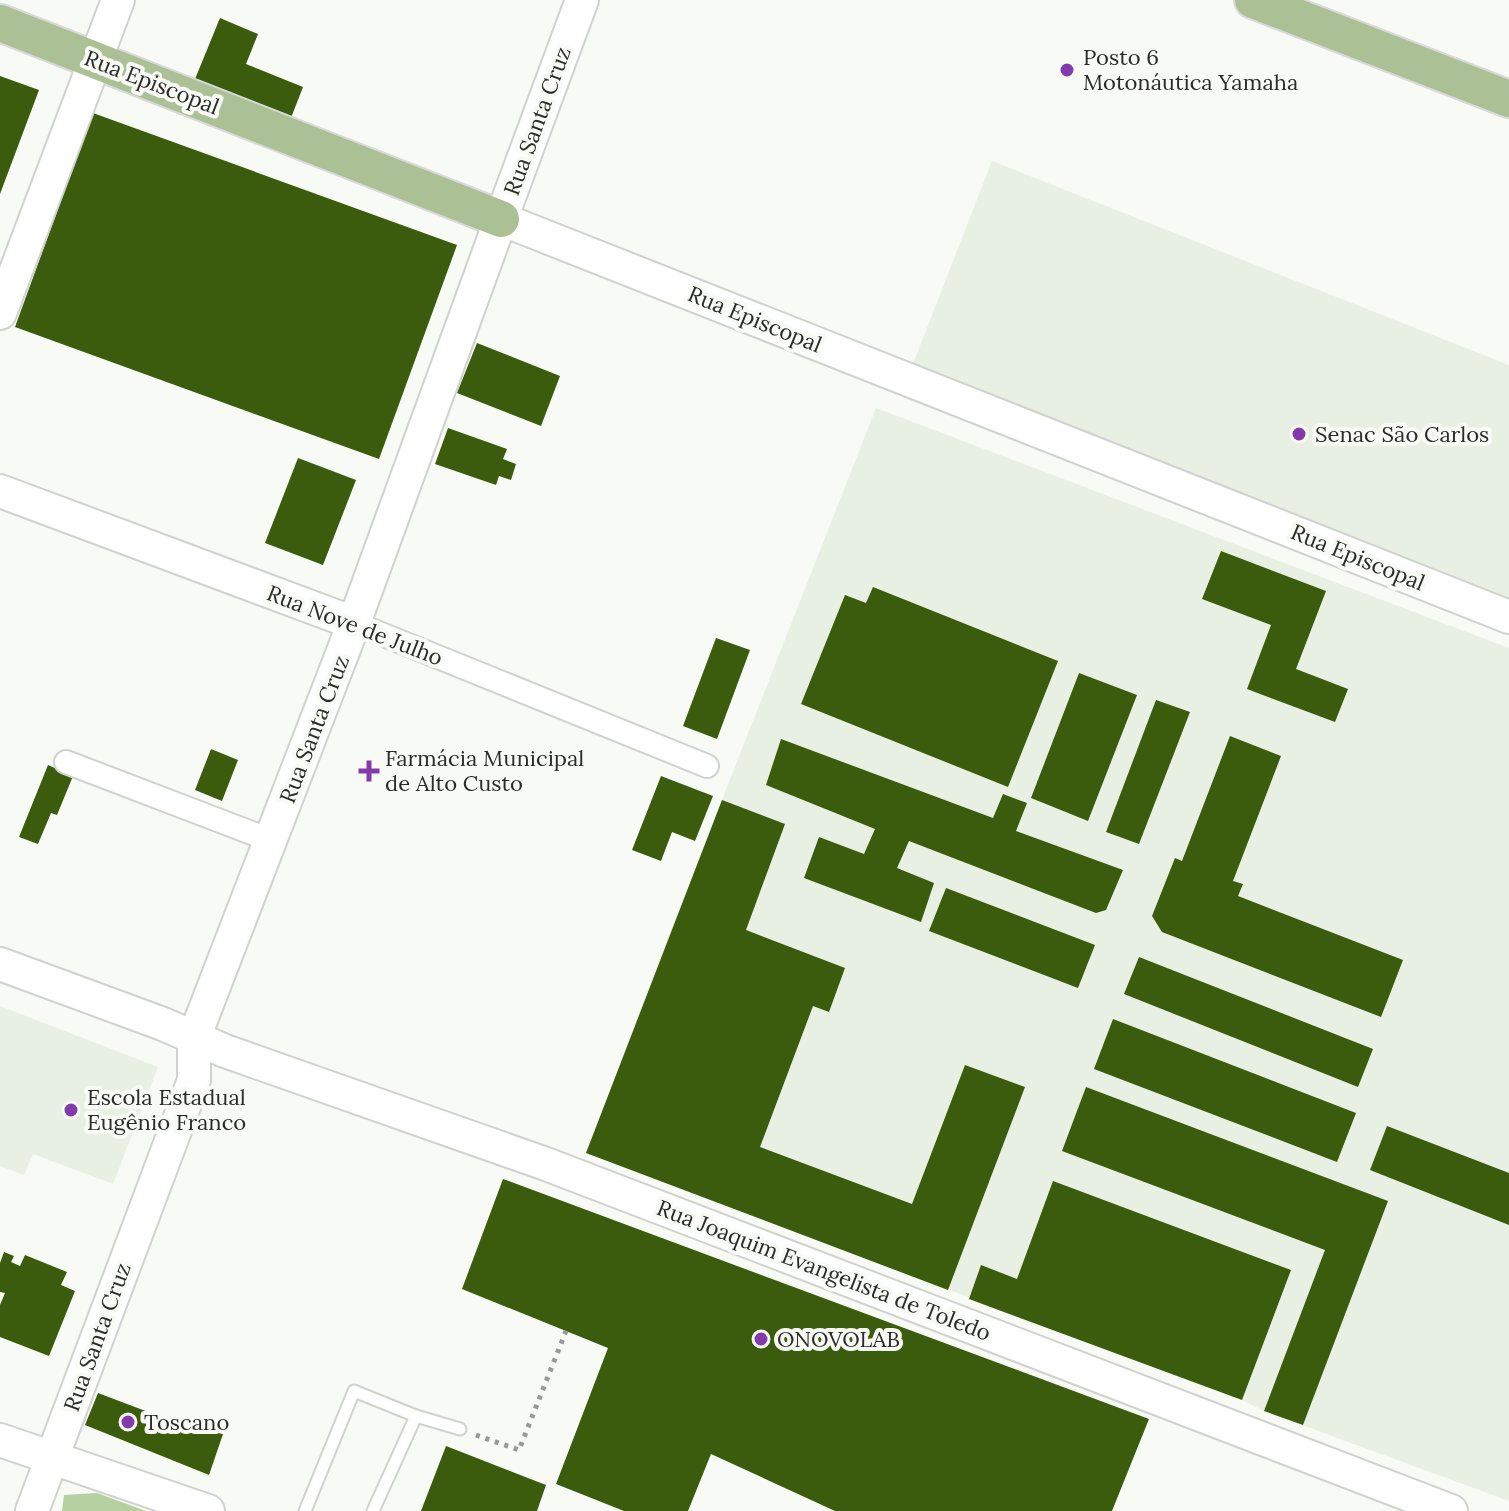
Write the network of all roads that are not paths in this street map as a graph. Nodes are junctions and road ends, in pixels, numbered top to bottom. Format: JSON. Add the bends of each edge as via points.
{"nodes":[{"id":1,"x":118,"y":0,"type":"edge"},
{"id":2,"x":582,"y":0,"type":"edge"},
{"id":3,"x":1253,"y":0,"type":"edge"},
{"id":4,"x":0,"y":23,"type":"edge"},
{"id":5,"x":96,"y":60,"type":"junction"},
{"id":6,"x":1509,"y":99,"type":"edge"},
{"id":7,"x":501,"y":219,"type":"junction"},
{"id":8,"x":0,"y":313,"type":"edge"},
{"id":9,"x":0,"y":491,"type":"edge"},
{"id":10,"x":1509,"y":617,"type":"edge"},
{"id":11,"x":354,"y":623,"type":"junction"},
{"id":12,"x":66,"y":762,"type":"dead end"},
{"id":13,"x":707,"y":766,"type":"dead end"},
{"id":14,"x":270,"y":840,"type":"junction"},
{"id":15,"x":0,"y":964,"type":"edge"},
{"id":16,"x":194,"y":1038,"type":"junction"},
{"id":17,"x":416,"y":1416,"type":"junction"},
{"id":18,"x":460,"y":1429,"type":"road end"},
{"id":19,"x":0,"y":1440,"type":"edge"},
{"id":20,"x":52,"y":1458,"type":"junction"},
{"id":21,"x":32,"y":1511,"type":"edge"},
{"id":22,"x":208,"y":1511,"type":"edge"},
{"id":23,"x":305,"y":1511,"type":"edge"},
{"id":24,"x":373,"y":1511,"type":"edge"},
{"id":25,"x":1451,"y":1511,"type":"edge"}],
"edges":[{"from":1,"to":5,"type":"main road"},
{"from":2,"to":7,"type":"main road","name":"Rua Santa Cruz"},
{"from":3,"to":6,"type":"main road"},
{"from":4,"to":5,"type":"main road","name":"Rua Episcopal"},
{"from":5,"to":7,"type":"main road","name":"Rua Episcopal"},
{"from":5,"to":8,"type":"main road"},
{"from":7,"to":10,"type":"main road","name":"Rua Episcopal"},
{"from":7,"to":11,"type":"main road","name":"Rua Santa Cruz"},
{"from":9,"to":11,"type":"main road","name":"Rua Nove de Julho"},
{"from":11,"to":13,"type":"street","name":"Rua Nove de Julho"},
{"from":11,"to":14,"type":"main road","name":"Rua Santa Cruz"},
{"from":12,"to":14,"type":"street"},
{"from":14,"to":16,"type":"main road","name":"Rua Santa Cruz"},
{"from":15,"to":16,"type":"main road","name":"Rua Joaquim Evangelista de Toledo"},
{"from":16,"to":20,"type":"main road","name":"Rua Santa Cruz","via":[[194,1080]]},
{"from":16,"to":25,"type":"main road","name":"Rua Joaquim Evangelista de Toledo","via":[[546,1164]]},
{"from":17,"to":18,"type":"lane"},
{"from":17,"to":23,"type":"lane","via":[[354,1391]]},
{"from":17,"to":24,"type":"lane"},
{"from":19,"to":20,"type":"main road"},
{"from":20,"to":21,"type":"main road","name":"Rua Santa Cruz"},
{"from":20,"to":22,"type":"main road"}]}
